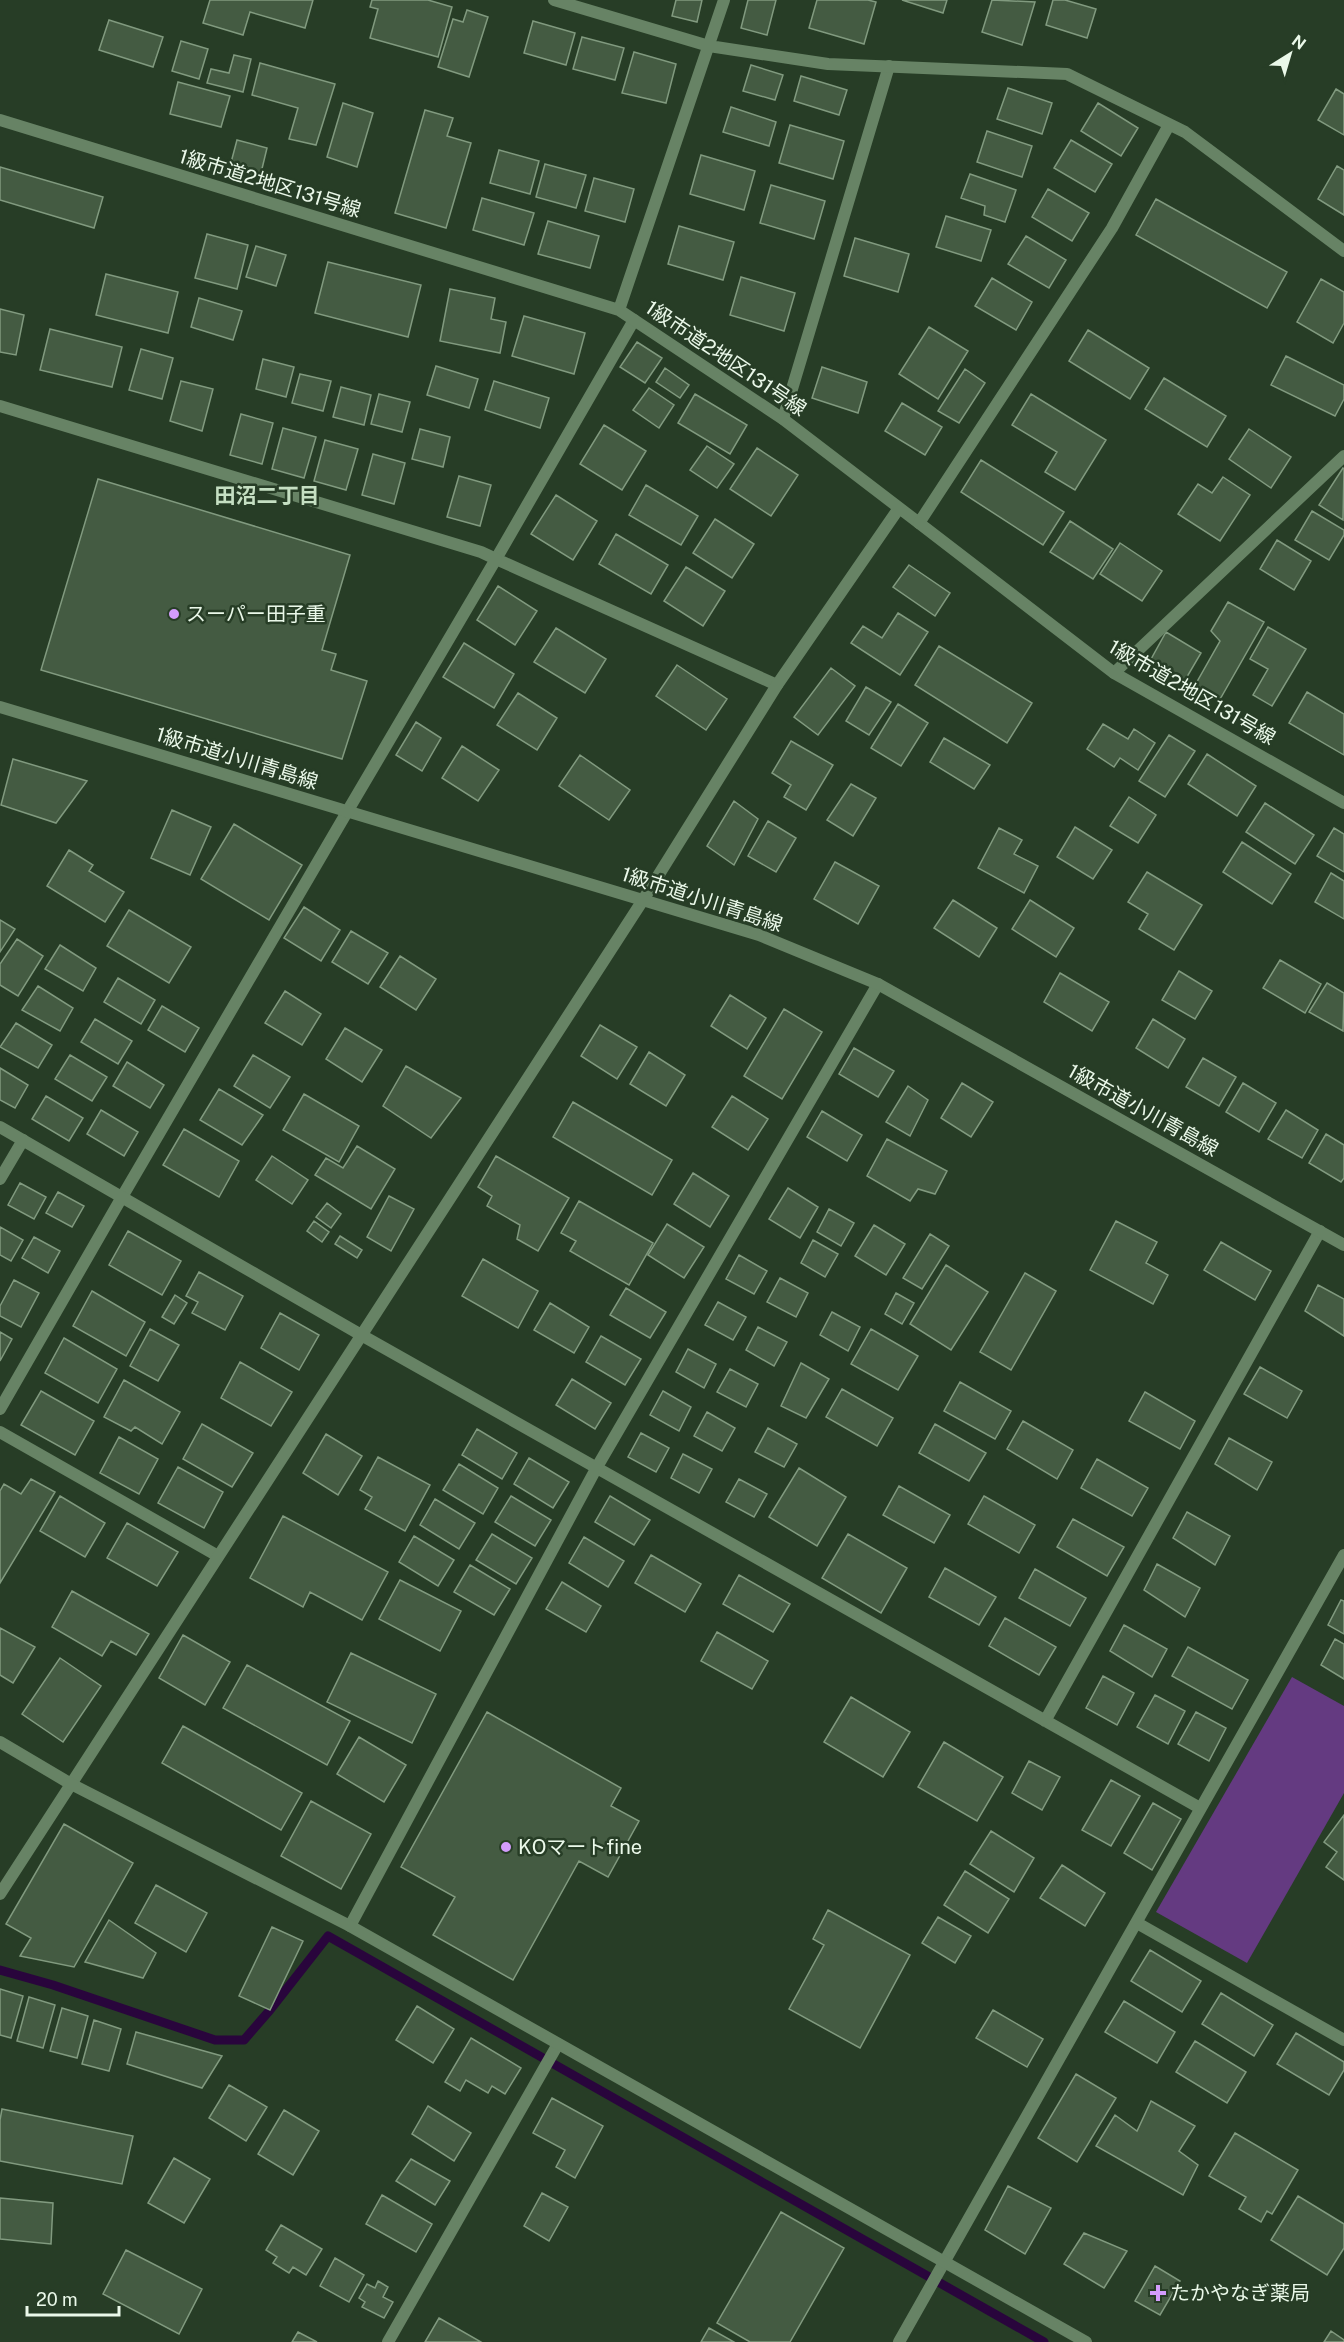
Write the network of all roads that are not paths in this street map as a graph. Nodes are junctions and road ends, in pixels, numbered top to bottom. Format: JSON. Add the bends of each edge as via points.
{"nodes":[{"id":1,"x":554,"y":0,"type":"edge"},
{"id":2,"x":724,"y":0,"type":"edge"},
{"id":3,"x":709,"y":46,"type":"junction"},
{"id":4,"x":889,"y":66,"type":"junction"},
{"id":5,"x":0,"y":120,"type":"edge"},
{"id":6,"x":1168,"y":125,"type":"junction"},
{"id":7,"x":1344,"y":251,"type":"edge"},
{"id":8,"x":619,"y":310,"type":"junction"},
{"id":9,"x":634,"y":320,"type":"junction"},
{"id":10,"x":0,"y":406,"type":"edge"},
{"id":11,"x":783,"y":419,"type":"junction"},
{"id":12,"x":1344,"y":456,"type":"edge"},
{"id":13,"x":898,"y":508,"type":"junction"},
{"id":14,"x":919,"y":523,"type":"junction"},
{"id":15,"x":496,"y":559,"type":"junction"},
{"id":16,"x":1114,"y":672,"type":"junction"},
{"id":17,"x":777,"y":685,"type":"junction"},
{"id":18,"x":0,"y":707,"type":"edge"},
{"id":19,"x":1344,"y":803,"type":"edge"},
{"id":20,"x":347,"y":812,"type":"junction"},
{"id":21,"x":643,"y":900,"type":"junction"},
{"id":22,"x":878,"y":984,"type":"junction"},
{"id":23,"x":0,"y":1127,"type":"edge"},
{"id":24,"x":23,"y":1140,"type":"junction"},
{"id":25,"x":0,"y":1179,"type":"edge"},
{"id":26,"x":122,"y":1197,"type":"junction"},
{"id":27,"x":1320,"y":1231,"type":"junction"},
{"id":28,"x":1344,"y":1245,"type":"edge"},
{"id":29,"x":363,"y":1336,"type":"junction"},
{"id":30,"x":0,"y":1409,"type":"edge"},
{"id":31,"x":0,"y":1432,"type":"edge"},
{"id":32,"x":597,"y":1467,"type":"junction"},
{"id":33,"x":1344,"y":1555,"type":"edge"},
{"id":34,"x":218,"y":1556,"type":"junction"},
{"id":35,"x":1045,"y":1721,"type":"junction"},
{"id":36,"x":0,"y":1742,"type":"edge"},
{"id":37,"x":71,"y":1784,"type":"junction"},
{"id":38,"x":1200,"y":1808,"type":"junction"},
{"id":39,"x":0,"y":1894,"type":"edge"},
{"id":40,"x":1137,"y":1923,"type":"junction"},
{"id":41,"x":350,"y":1926,"type":"junction"},
{"id":42,"x":1344,"y":2040,"type":"edge"},
{"id":43,"x":558,"y":2044,"type":"junction"},
{"id":44,"x":944,"y":2262,"type":"junction"},
{"id":45,"x":388,"y":2342,"type":"edge"},
{"id":46,"x":899,"y":2342,"type":"edge"},
{"id":47,"x":1086,"y":2342,"type":"edge"}],
"edges":[{"from":1,"to":3,"type":"street"},
{"from":2,"to":3,"type":"street"},
{"from":3,"to":4,"type":"street","via":[[828,64]]},
{"from":3,"to":8,"type":"street"},
{"from":4,"to":6,"type":"street","via":[[1067,74]]},
{"from":4,"to":11,"type":"street"},
{"from":5,"to":8,"type":"street","name":"1級市道2地区131号線"},
{"from":6,"to":7,"type":"street","via":[[1185,132]]},
{"from":6,"to":14,"type":"street","via":[[1112,228]]},
{"from":8,"to":9,"type":"street","name":"1級市道2地区131号線"},
{"from":9,"to":11,"type":"street","name":"1級市道2地区131号線"},
{"from":9,"to":15,"type":"street"},
{"from":10,"to":15,"type":"street"},
{"from":11,"to":13,"type":"street","name":"1級市道2地区131号線"},
{"from":12,"to":16,"type":"street"},
{"from":13,"to":14,"type":"street","name":"1級市道2地区131号線"},
{"from":13,"to":17,"type":"street"},
{"from":14,"to":16,"type":"street","name":"1級市道2地区131号線"},
{"from":15,"to":17,"type":"street"},
{"from":15,"to":20,"type":"street"},
{"from":16,"to":19,"type":"street","name":"1級市道2地区131号線"},
{"from":17,"to":21,"type":"street"},
{"from":18,"to":20,"type":"street","name":"1級市道小川青島線"},
{"from":20,"to":21,"type":"street","name":"1級市道小川青島線"},
{"from":20,"to":26,"type":"street"},
{"from":21,"to":22,"type":"street","name":"1級市道小川青島線","via":[[759,935]]},
{"from":21,"to":29,"type":"street"},
{"from":22,"to":27,"type":"street","name":"1級市道小川青島線"},
{"from":22,"to":32,"type":"street"},
{"from":23,"to":24,"type":"street"},
{"from":24,"to":25,"type":"street"},
{"from":24,"to":26,"type":"street"},
{"from":26,"to":29,"type":"street"},
{"from":26,"to":30,"type":"street"},
{"from":27,"to":28,"type":"street","name":"1級市道小川青島線"},
{"from":27,"to":35,"type":"street"},
{"from":29,"to":32,"type":"street"},
{"from":29,"to":34,"type":"street"},
{"from":31,"to":34,"type":"street"},
{"from":32,"to":35,"type":"street"},
{"from":32,"to":41,"type":"street"},
{"from":33,"to":38,"type":"street"},
{"from":34,"to":37,"type":"street"},
{"from":35,"to":38,"type":"street"},
{"from":36,"to":37,"type":"street"},
{"from":37,"to":39,"type":"street"},
{"from":37,"to":41,"type":"street"},
{"from":38,"to":40,"type":"street"},
{"from":40,"to":42,"type":"street"},
{"from":40,"to":44,"type":"street"},
{"from":41,"to":43,"type":"street"},
{"from":43,"to":44,"type":"street"},
{"from":43,"to":45,"type":"street"},
{"from":44,"to":46,"type":"street"},
{"from":44,"to":47,"type":"street"}]}
